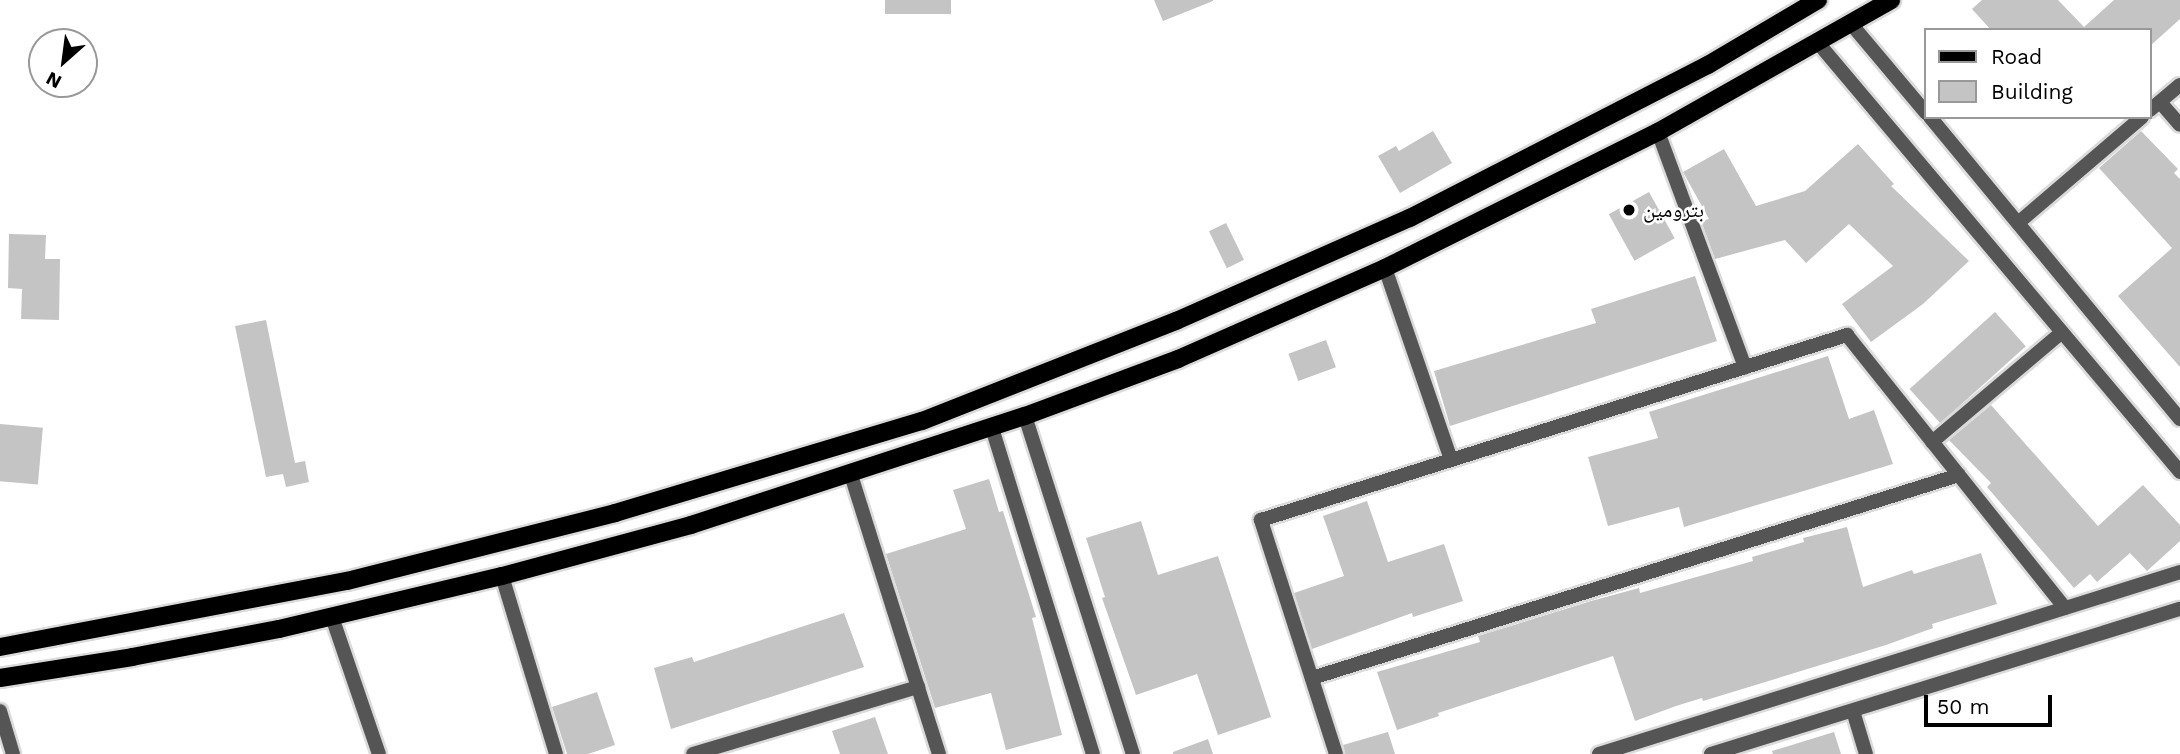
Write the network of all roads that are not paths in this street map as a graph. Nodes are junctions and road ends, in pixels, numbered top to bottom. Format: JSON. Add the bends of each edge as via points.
{"nodes":[{"id":1,"x":1818,"y":0,"type":"edge"},
{"id":2,"x":1892,"y":0,"type":"edge"},
{"id":3,"x":1853,"y":25,"type":"junction"},
{"id":4,"x":1819,"y":44,"type":"junction"},
{"id":5,"x":2180,"y":85,"type":"edge"},
{"id":6,"x":2155,"y":106,"type":"edge"},
{"id":7,"x":1924,"y":110,"type":"edge"},
{"id":8,"x":1931,"y":119,"type":"edge"},
{"id":9,"x":2140,"y":119,"type":"edge"},
{"id":10,"x":2180,"y":125,"type":"edge"},
{"id":11,"x":1658,"y":132,"type":"junction"},
{"id":12,"x":2018,"y":223,"type":"junction"},
{"id":13,"x":1385,"y":268,"type":"junction"},
{"id":14,"x":2062,"y":332,"type":"junction"},
{"id":15,"x":1745,"y":367,"type":"junction"},
{"id":16,"x":1025,"y":416,"type":"junction"},
{"id":17,"x":2180,"y":419,"type":"edge"},
{"id":18,"x":992,"y":428,"type":"junction"},
{"id":19,"x":1933,"y":442,"type":"junction"},
{"id":20,"x":1451,"y":460,"type":"junction"},
{"id":21,"x":2180,"y":472,"type":"edge"},
{"id":22,"x":851,"y":475,"type":"junction"},
{"id":23,"x":1959,"y":475,"type":"junction"},
{"id":24,"x":2180,"y":572,"type":"edge"},
{"id":25,"x":502,"y":576,"type":"junction"},
{"id":26,"x":2065,"y":608,"type":"junction"},
{"id":27,"x":2180,"y":608,"type":"edge"},
{"id":28,"x":332,"y":617,"type":"junction"},
{"id":29,"x":0,"y":647,"type":"edge"},
{"id":30,"x":0,"y":678,"type":"edge"},
{"id":31,"x":1312,"y":678,"type":"junction"},
{"id":32,"x":918,"y":687,"type":"junction"},
{"id":33,"x":1853,"y":710,"type":"junction"},
{"id":34,"x":0,"y":711,"type":"edge"},
{"id":35,"x":13,"y":754,"type":"edge"},
{"id":36,"x":379,"y":754,"type":"edge"},
{"id":37,"x":556,"y":754,"type":"edge"},
{"id":38,"x":693,"y":754,"type":"edge"},
{"id":39,"x":939,"y":754,"type":"edge"},
{"id":40,"x":1093,"y":754,"type":"edge"},
{"id":41,"x":1133,"y":754,"type":"edge"},
{"id":42,"x":1336,"y":754,"type":"edge"},
{"id":43,"x":1599,"y":754,"type":"edge"},
{"id":44,"x":1711,"y":754,"type":"edge"},
{"id":45,"x":1866,"y":754,"type":"edge"}],
"edges":[{"from":1,"to":29,"type":"main road","via":[[1708,65],[1410,218],[1176,321],[922,421],[615,513],[347,581]]},
{"from":2,"to":3,"type":"main road"},
{"from":3,"to":4,"type":"main road"},
{"from":3,"to":7,"type":"street"},
{"from":4,"to":11,"type":"main road"},
{"from":4,"to":14,"type":"street"},
{"from":5,"to":6,"type":"street"},
{"from":6,"to":10,"type":"street"},
{"from":8,"to":12,"type":"street"},
{"from":9,"to":12,"type":"street"},
{"from":11,"to":13,"type":"main road"},
{"from":11,"to":15,"type":"street"},
{"from":12,"to":17,"type":"street"},
{"from":13,"to":16,"type":"main road","via":[[1178,359]]},
{"from":13,"to":20,"type":"street"},
{"from":14,"to":19,"type":"street"},
{"from":14,"to":21,"type":"street"},
{"from":15,"to":19,"type":"street","via":[[1847,335]]},
{"from":15,"to":20,"type":"street"},
{"from":16,"to":18,"type":"main road"},
{"from":16,"to":41,"type":"street"},
{"from":18,"to":22,"type":"main road"},
{"from":18,"to":40,"type":"street"},
{"from":19,"to":23,"type":"street"},
{"from":20,"to":31,"type":"street","via":[[1261,520]]},
{"from":22,"to":25,"type":"main road","via":[[691,526]]},
{"from":22,"to":32,"type":"street"},
{"from":23,"to":26,"type":"street"},
{"from":23,"to":31,"type":"street"},
{"from":24,"to":26,"type":"street"},
{"from":25,"to":28,"type":"main road"},
{"from":25,"to":37,"type":"street"},
{"from":26,"to":43,"type":"street"},
{"from":27,"to":33,"type":"street"},
{"from":28,"to":30,"type":"main road"},
{"from":28,"to":36,"type":"street"},
{"from":31,"to":42,"type":"street"},
{"from":32,"to":38,"type":"street"},
{"from":32,"to":39,"type":"street"},
{"from":33,"to":44,"type":"street"},
{"from":33,"to":45,"type":"street"},
{"from":34,"to":35,"type":"street"}]}
